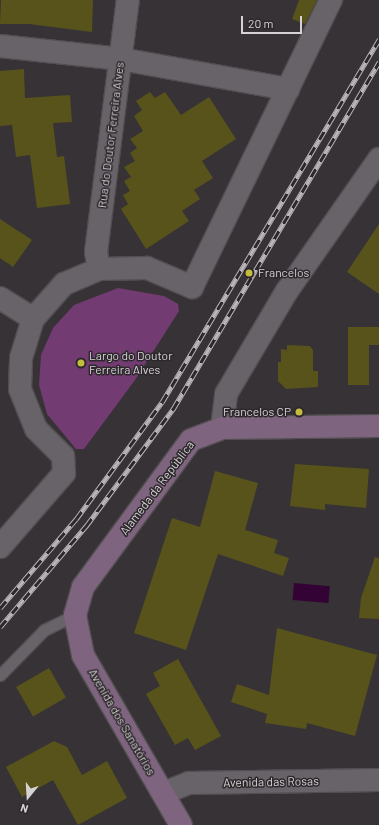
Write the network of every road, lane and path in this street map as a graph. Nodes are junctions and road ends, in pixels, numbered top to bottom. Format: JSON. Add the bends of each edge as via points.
{"nodes":[{"id":1,"x":128,"y":0,"type":"edge"},
{"id":2,"x":331,"y":0,"type":"edge"},
{"id":3,"x":0,"y":46,"type":"edge"},
{"id":4,"x":121,"y":59,"type":"junction"},
{"id":5,"x":288,"y":89,"type":"junction"},
{"id":6,"x":379,"y":159,"type":"edge"},
{"id":7,"x":99,"y":269,"type":"junction"},
{"id":8,"x":0,"y":298,"type":"edge"},
{"id":9,"x":33,"y":319,"type":"junction"},
{"id":10,"x":379,"y":426,"type":"edge"},
{"id":11,"x":222,"y":428,"type":"junction"},
{"id":12,"x":0,"y":547,"type":"edge"},
{"id":13,"x":75,"y":615,"type":"junction"},
{"id":14,"x":0,"y":675,"type":"edge"},
{"id":15,"x":379,"y":780,"type":"edge"},
{"id":16,"x":164,"y":793,"type":"junction"},
{"id":17,"x":181,"y":825,"type":"edge"}],
"edges":[{"from":1,"to":4,"type":"street","name":"Rua do Doutor Ferreira Alves"},
{"from":2,"to":5,"type":"street"},
{"from":3,"to":4,"type":"street"},
{"from":4,"to":5,"type":"street"},
{"from":4,"to":7,"type":"street","name":"Rua do Doutor Ferreira Alves","via":[[96,252]]},
{"from":5,"to":7,"type":"street","via":[[192,286],[147,268]]},
{"from":6,"to":11,"type":"street","via":[[287,291],[226,394]]},
{"from":7,"to":9,"type":"street","via":[[64,284]]},
{"from":8,"to":9,"type":"street"},
{"from":9,"to":12,"type":"street","via":[[21,358],[20,389],[36,429],[63,456],[64,473]]},
{"from":10,"to":11,"type":"main road","name":"Alameda da República"},
{"from":11,"to":13,"type":"main road","name":"Alameda da República","via":[[191,440],[83,587]]},
{"from":13,"to":14,"type":"lane","via":[[44,630]]},
{"from":13,"to":16,"type":"main road","name":"Avenida dos Sanatórios","via":[[83,655]]},
{"from":15,"to":16,"type":"street","name":"Avenida das Rosas","via":[[189,783]]},
{"from":16,"to":17,"type":"main road","name":"Avenida dos Sanatórios"}]}
